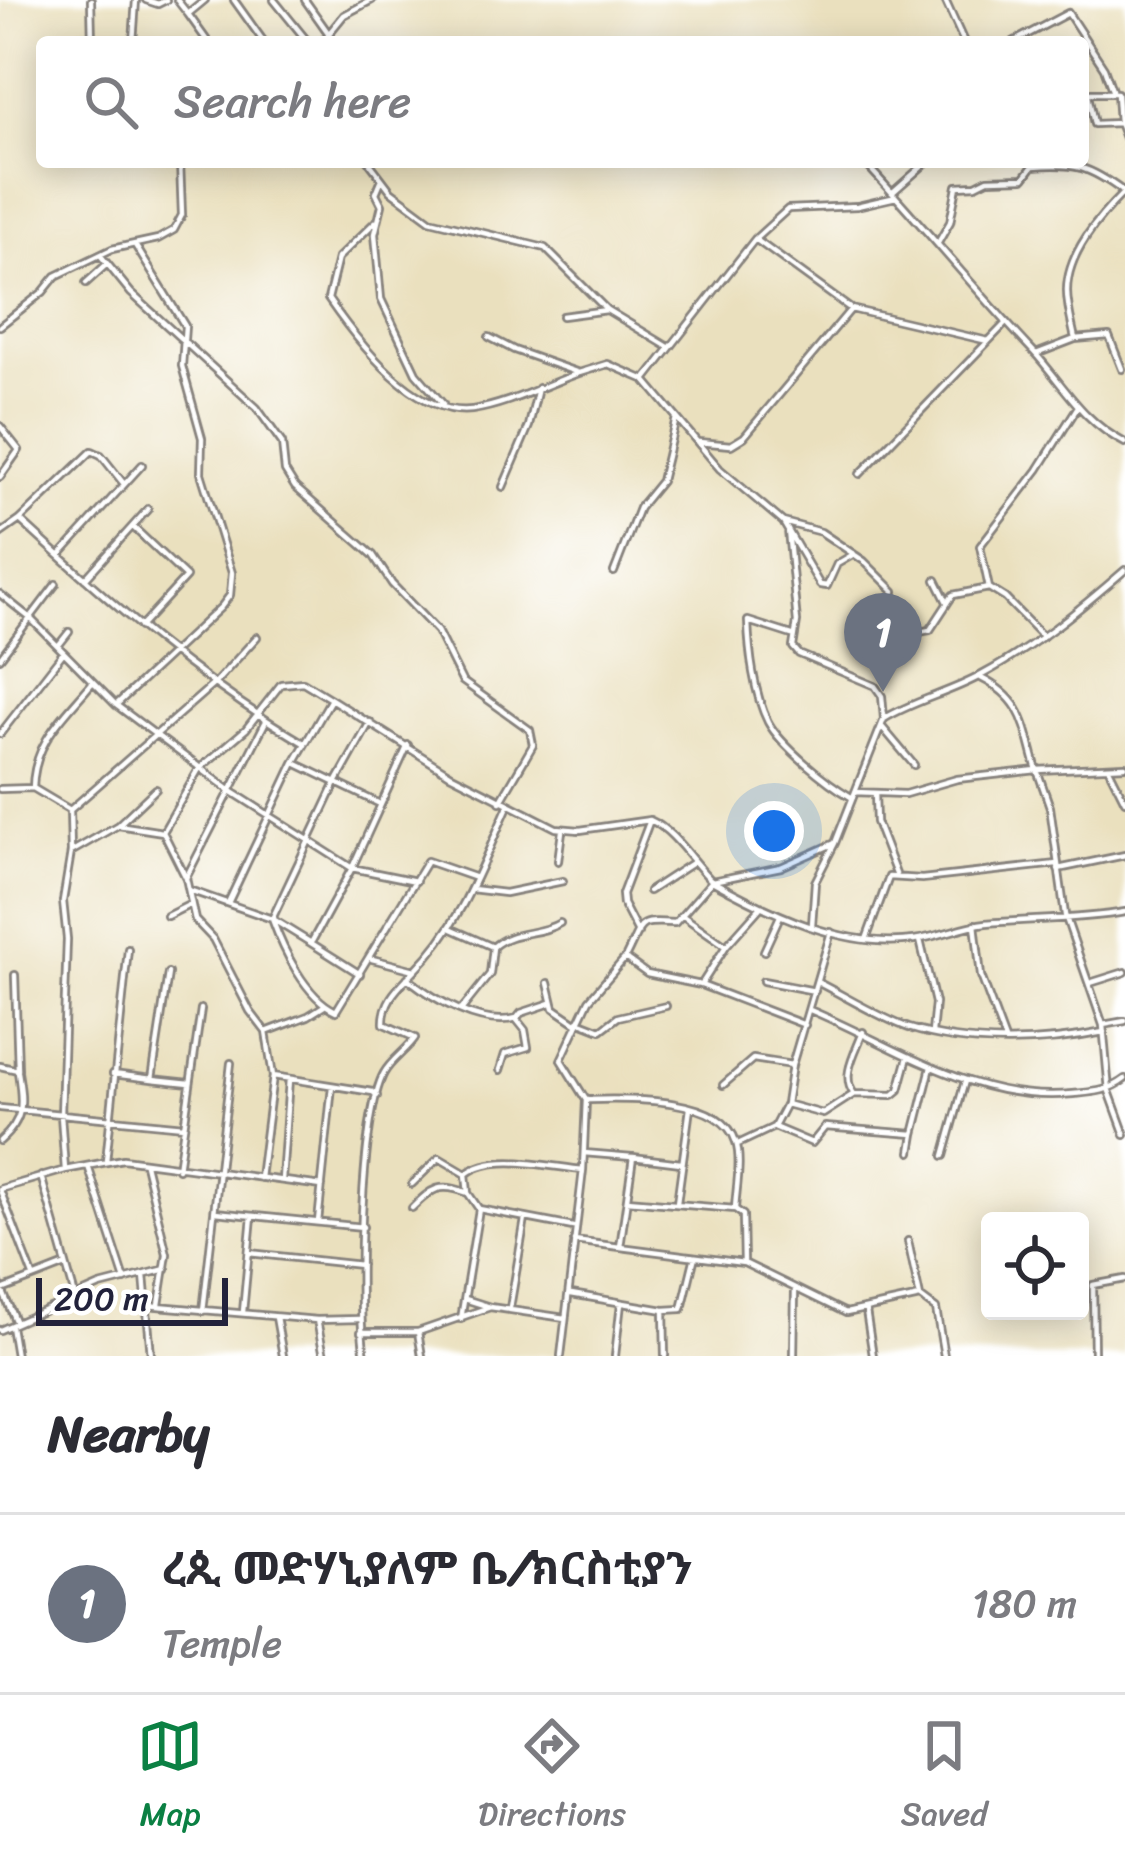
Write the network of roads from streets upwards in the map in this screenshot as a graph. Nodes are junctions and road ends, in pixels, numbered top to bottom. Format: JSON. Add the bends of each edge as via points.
{"nodes":[{"id":1,"x":104,"y":0,"type":"edge"},
{"id":2,"x":136,"y":0,"type":"edge"},
{"id":3,"x":146,"y":0,"type":"edge"},
{"id":4,"x":166,"y":0,"type":"edge"},
{"id":5,"x":177,"y":0,"type":"edge"},
{"id":6,"x":205,"y":0,"type":"edge"},
{"id":7,"x":234,"y":0,"type":"edge"},
{"id":8,"x":274,"y":0,"type":"edge"},
{"id":9,"x":305,"y":0,"type":"edge"},
{"id":10,"x":350,"y":0,"type":"edge"},
{"id":11,"x":372,"y":0,"type":"edge"},
{"id":12,"x":945,"y":0,"type":"edge"},
{"id":13,"x":92,"y":2,"type":"edge"},
{"id":14,"x":356,"y":9,"type":"junction"},
{"id":15,"x":188,"y":14,"type":"junction"},
{"id":16,"x":329,"y":34,"type":"joint"},
{"id":17,"x":92,"y":36,"type":"edge"},
{"id":18,"x":133,"y":36,"type":"edge"},
{"id":19,"x":204,"y":36,"type":"edge"},
{"id":20,"x":260,"y":36,"type":"edge"},
{"id":21,"x":303,"y":36,"type":"edge"},
{"id":22,"x":961,"y":36,"type":"edge"},
{"id":23,"x":1024,"y":36,"type":"edge"},
{"id":24,"x":1083,"y":36,"type":"edge"},
{"id":25,"x":1089,"y":45,"type":"edge"},
{"id":26,"x":1112,"y":90,"type":"junction"},
{"id":27,"x":1089,"y":93,"type":"edge"},
{"id":28,"x":1089,"y":107,"type":"edge"},
{"id":29,"x":1119,"y":123,"type":"junction"},
{"id":30,"x":1125,"y":138,"type":"edge"},
{"id":31,"x":180,"y":168,"type":"edge"},
{"id":32,"x":373,"y":168,"type":"edge"},
{"id":33,"x":870,"y":168,"type":"edge"},
{"id":34,"x":921,"y":168,"type":"edge"},
{"id":35,"x":1032,"y":168,"type":"edge"},
{"id":36,"x":1085,"y":168,"type":"edge"},
{"id":37,"x":382,"y":180,"type":"junction"},
{"id":38,"x":1125,"y":192,"type":"edge"},
{"id":39,"x":895,"y":195,"type":"junction"},
{"id":40,"x":1115,"y":201,"type":"junction"},
{"id":41,"x":1125,"y":209,"type":"edge"},
{"id":42,"x":375,"y":221,"type":"junction"},
{"id":43,"x":755,"y":239,"type":"junction"},
{"id":44,"x":938,"y":243,"type":"junction"},
{"id":45,"x":134,"y":244,"type":"junction"},
{"id":46,"x":101,"y":256,"type":"junction"},
{"id":47,"x":107,"y":264,"type":"junction"},
{"id":48,"x":86,"y":283,"type":"dead end"},
{"id":49,"x":851,"y":309,"type":"junction"},
{"id":50,"x":607,"y":310,"type":"junction"},
{"id":51,"x":562,"y":316,"type":"dead end"},
{"id":52,"x":1005,"y":324,"type":"junction"},
{"id":53,"x":0,"y":326,"type":"edge"},
{"id":54,"x":489,"y":337,"type":"dead end"},
{"id":55,"x":186,"y":339,"type":"junction"},
{"id":56,"x":1076,"y":340,"type":"junction"},
{"id":57,"x":988,"y":341,"type":"junction"},
{"id":58,"x":670,"y":348,"type":"junction"},
{"id":59,"x":1036,"y":355,"type":"junction"},
{"id":60,"x":1122,"y":369,"type":"dead end"},
{"id":61,"x":579,"y":373,"type":"junction"},
{"id":62,"x":645,"y":380,"type":"junction"},
{"id":63,"x":538,"y":388,"type":"junction"},
{"id":64,"x":443,"y":404,"type":"junction"},
{"id":65,"x":1077,"y":409,"type":"junction"},
{"id":66,"x":676,"y":418,"type":"junction"},
{"id":67,"x":0,"y":426,"type":"edge"},
{"id":68,"x":700,"y":442,"type":"junction"},
{"id":69,"x":1125,"y":442,"type":"edge"},
{"id":70,"x":142,"y":465,"type":"dead end"},
{"id":71,"x":860,"y":473,"type":"dead end"},
{"id":72,"x":0,"y":478,"type":"edge"},
{"id":73,"x":124,"y":484,"type":"junction"},
{"id":74,"x":503,"y":487,"type":"dead end"},
{"id":75,"x":148,"y":509,"type":"dead end"},
{"id":76,"x":20,"y":520,"type":"junction"},
{"id":77,"x":783,"y":522,"type":"junction"},
{"id":78,"x":134,"y":527,"type":"junction"},
{"id":79,"x":788,"y":530,"type":"junction"},
{"id":80,"x":0,"y":534,"type":"edge"},
{"id":81,"x":854,"y":554,"type":"junction"},
{"id":82,"x":59,"y":556,"type":"junction"},
{"id":83,"x":1125,"y":570,"type":"edge"},
{"id":84,"x":614,"y":572,"type":"dead end"},
{"id":85,"x":85,"y":579,"type":"junction"},
{"id":86,"x":936,"y":580,"type":"dead end"},
{"id":87,"x":56,"y":584,"type":"dead end"},
{"id":88,"x":989,"y":588,"type":"junction"},
{"id":89,"x":0,"y":595,"type":"edge"},
{"id":90,"x":946,"y":602,"type":"junction"},
{"id":91,"x":30,"y":618,"type":"junction"},
{"id":92,"x":140,"y":627,"type":"junction"},
{"id":93,"x":69,"y":632,"type":"dead end"},
{"id":94,"x":792,"y":635,"type":"junction"},
{"id":95,"x":257,"y":638,"type":"dead end"},
{"id":96,"x":1043,"y":638,"type":"junction"},
{"id":97,"x":61,"y":649,"type":"junction"},
{"id":98,"x":176,"y":652,"type":"junction"},
{"id":99,"x":0,"y":658,"type":"edge"},
{"id":100,"x":978,"y":677,"type":"junction"},
{"id":101,"x":216,"y":682,"type":"junction"},
{"id":102,"x":92,"y":683,"type":"junction"},
{"id":103,"x":331,"y":699,"type":"junction"},
{"id":104,"x":116,"y":705,"type":"junction"},
{"id":105,"x":258,"y":714,"type":"junction"},
{"id":106,"x":266,"y":722,"type":"junction"},
{"id":107,"x":370,"y":722,"type":"junction"},
{"id":108,"x":882,"y":723,"type":"junction"},
{"id":109,"x":0,"y":734,"type":"edge"},
{"id":110,"x":154,"y":735,"type":"junction"},
{"id":111,"x":304,"y":743,"type":"junction"},
{"id":112,"x":408,"y":745,"type":"junction"},
{"id":113,"x":294,"y":763,"type":"junction"},
{"id":114,"x":914,"y":765,"type":"dead end"},
{"id":115,"x":1125,"y":766,"type":"edge"},
{"id":116,"x":200,"y":769,"type":"junction"},
{"id":117,"x":1109,"y":769,"type":"junction"},
{"id":118,"x":1037,"y":770,"type":"junction"},
{"id":119,"x":336,"y":782,"type":"junction"},
{"id":120,"x":33,"y":788,"type":"junction"},
{"id":121,"x":0,"y":789,"type":"edge"},
{"id":122,"x":156,"y":789,"type":"dead end"},
{"id":123,"x":231,"y":791,"type":"junction"},
{"id":124,"x":875,"y":793,"type":"junction"},
{"id":125,"x":854,"y":795,"type":"junction"},
{"id":126,"x":1125,"y":801,"type":"edge"},
{"id":127,"x":500,"y":802,"type":"junction"},
{"id":128,"x":378,"y":803,"type":"junction"},
{"id":129,"x":508,"y":806,"type":"junction"},
{"id":130,"x":70,"y":810,"type":"junction"},
{"id":131,"x":270,"y":815,"type":"junction"},
{"id":132,"x":650,"y":820,"type":"junction"},
{"id":133,"x":118,"y":825,"type":"junction"},
{"id":134,"x":562,"y":830,"type":"junction"},
{"id":135,"x":163,"y":832,"type":"junction"},
{"id":136,"x":307,"y":843,"type":"junction"},
{"id":137,"x":835,"y":843,"type":"junction"},
{"id":138,"x":71,"y":852,"type":"junction"},
{"id":139,"x":1125,"y":855,"type":"edge"},
{"id":140,"x":558,"y":862,"type":"dead end"},
{"id":141,"x":692,"y":862,"type":"junction"},
{"id":142,"x":1058,"y":867,"type":"junction"},
{"id":143,"x":352,"y":868,"type":"junction"},
{"id":144,"x":897,"y":876,"type":"junction"},
{"id":145,"x":186,"y":878,"type":"junction"},
{"id":146,"x":476,"y":878,"type":"junction"},
{"id":147,"x":416,"y":880,"type":"junction"},
{"id":148,"x":563,"y":880,"type":"dead end"},
{"id":149,"x":712,"y":881,"type":"junction"},
{"id":150,"x":471,"y":889,"type":"junction"},
{"id":151,"x":188,"y":890,"type":"junction"},
{"id":152,"x":650,"y":891,"type":"dead end"},
{"id":153,"x":228,"y":903,"type":"junction"},
{"id":154,"x":191,"y":904,"type":"junction"},
{"id":155,"x":760,"y":908,"type":"junction"},
{"id":156,"x":1125,"y":912,"type":"edge"},
{"id":157,"x":1065,"y":915,"type":"junction"},
{"id":158,"x":167,"y":916,"type":"dead end"},
{"id":159,"x":682,"y":916,"type":"junction"},
{"id":160,"x":780,"y":916,"type":"junction"},
{"id":161,"x":272,"y":919,"type":"junction"},
{"id":162,"x":560,"y":923,"type":"dead end"},
{"id":163,"x":975,"y":924,"type":"junction"},
{"id":164,"x":812,"y":927,"type":"junction"},
{"id":165,"x":451,"y":928,"type":"junction"},
{"id":166,"x":638,"y":932,"type":"junction"},
{"id":167,"x":831,"y":932,"type":"junction"},
{"id":168,"x":866,"y":938,"type":"junction"},
{"id":169,"x":920,"y":940,"type":"junction"},
{"id":170,"x":311,"y":943,"type":"junction"},
{"id":171,"x":726,"y":946,"type":"junction"},
{"id":172,"x":493,"y":947,"type":"junction"},
{"id":173,"x":128,"y":949,"type":"dead end"},
{"id":174,"x":764,"y":951,"type":"dead end"},
{"id":175,"x":371,"y":958,"type":"junction"},
{"id":176,"x":625,"y":958,"type":"junction"},
{"id":177,"x":415,"y":970,"type":"junction"},
{"id":178,"x":1125,"y":972,"type":"edge"},
{"id":179,"x":168,"y":973,"type":"dead end"},
{"id":180,"x":360,"y":974,"type":"junction"},
{"id":181,"x":15,"y":975,"type":"dead end"},
{"id":182,"x":407,"y":978,"type":"junction"},
{"id":183,"x":763,"y":982,"type":"dead end"},
{"id":184,"x":548,"y":983,"type":"dead end"},
{"id":185,"x":1090,"y":984,"type":"junction"},
{"id":186,"x":701,"y":985,"type":"junction"},
{"id":187,"x":816,"y":987,"type":"junction"},
{"id":188,"x":551,"y":1003,"type":"junction"},
{"id":189,"x":324,"y":1006,"type":"junction"},
{"id":190,"x":666,"y":1006,"type":"dead end"},
{"id":191,"x":201,"y":1009,"type":"dead end"},
{"id":192,"x":461,"y":1009,"type":"junction"},
{"id":193,"x":810,"y":1010,"type":"junction"},
{"id":194,"x":517,"y":1018,"type":"junction"},
{"id":195,"x":1125,"y":1021,"type":"edge"},
{"id":196,"x":577,"y":1022,"type":"junction"},
{"id":197,"x":806,"y":1025,"type":"junction"},
{"id":198,"x":1103,"y":1029,"type":"junction"},
{"id":199,"x":266,"y":1032,"type":"junction"},
{"id":200,"x":863,"y":1032,"type":"junction"},
{"id":201,"x":932,"y":1033,"type":"junction"},
{"id":202,"x":1004,"y":1040,"type":"junction"},
{"id":203,"x":908,"y":1057,"type":"junction"},
{"id":204,"x":231,"y":1063,"type":"dead end"},
{"id":205,"x":792,"y":1065,"type":"junction"},
{"id":206,"x":0,"y":1066,"type":"edge"},
{"id":207,"x":931,"y":1067,"type":"junction"},
{"id":208,"x":18,"y":1070,"type":"junction"},
{"id":209,"x":500,"y":1070,"type":"dead end"},
{"id":210,"x":112,"y":1074,"type":"junction"},
{"id":211,"x":273,"y":1076,"type":"junction"},
{"id":212,"x":152,"y":1079,"type":"junction"},
{"id":213,"x":290,"y":1079,"type":"junction"},
{"id":214,"x":1125,"y":1079,"type":"edge"},
{"id":215,"x":965,"y":1081,"type":"junction"},
{"id":216,"x":190,"y":1083,"type":"junction"},
{"id":217,"x":723,"y":1085,"type":"dead end"},
{"id":218,"x":332,"y":1086,"type":"junction"},
{"id":219,"x":1109,"y":1091,"type":"junction"},
{"id":220,"x":854,"y":1094,"type":"junction"},
{"id":221,"x":377,"y":1096,"type":"junction"},
{"id":222,"x":586,"y":1100,"type":"junction"},
{"id":223,"x":786,"y":1104,"type":"junction"},
{"id":224,"x":0,"y":1108,"type":"edge"},
{"id":225,"x":691,"y":1108,"type":"junction"},
{"id":226,"x":24,"y":1111,"type":"junction"},
{"id":227,"x":61,"y":1114,"type":"junction"},
{"id":228,"x":109,"y":1118,"type":"junction"},
{"id":229,"x":184,"y":1126,"type":"junction"},
{"id":230,"x":774,"y":1127,"type":"junction"},
{"id":231,"x":914,"y":1134,"type":"junction"},
{"id":232,"x":1125,"y":1136,"type":"edge"},
{"id":233,"x":0,"y":1141,"type":"edge"},
{"id":234,"x":738,"y":1144,"type":"junction"},
{"id":235,"x":911,"y":1152,"type":"dead end"},
{"id":236,"x":584,"y":1153,"type":"junction"},
{"id":237,"x":944,"y":1156,"type":"dead end"},
{"id":238,"x":632,"y":1157,"type":"junction"},
{"id":239,"x":106,"y":1161,"type":"junction"},
{"id":240,"x":681,"y":1163,"type":"junction"},
{"id":241,"x":145,"y":1164,"type":"junction"},
{"id":242,"x":88,"y":1166,"type":"junction"},
{"id":243,"x":178,"y":1169,"type":"junction"},
{"id":244,"x":65,"y":1170,"type":"junction"},
{"id":245,"x":583,"y":1170,"type":"junction"},
{"id":246,"x":219,"y":1174,"type":"junction"},
{"id":247,"x":466,"y":1174,"type":"junction"},
{"id":248,"x":41,"y":1176,"type":"junction"},
{"id":249,"x":260,"y":1178,"type":"junction"},
{"id":250,"x":282,"y":1180,"type":"junction"},
{"id":251,"x":412,"y":1184,"type":"dead end"},
{"id":252,"x":322,"y":1186,"type":"junction"},
{"id":253,"x":0,"y":1190,"type":"edge"},
{"id":254,"x":468,"y":1193,"type":"junction"},
{"id":255,"x":627,"y":1200,"type":"junction"},
{"id":256,"x":677,"y":1203,"type":"junction"},
{"id":257,"x":412,"y":1208,"type":"dead end"},
{"id":258,"x":479,"y":1209,"type":"junction"},
{"id":259,"x":735,"y":1210,"type":"junction"},
{"id":260,"x":215,"y":1212,"type":"junction"},
{"id":261,"x":252,"y":1216,"type":"junction"},
{"id":262,"x":525,"y":1218,"type":"junction"},
{"id":263,"x":318,"y":1222,"type":"junction"},
{"id":264,"x":362,"y":1227,"type":"junction"},
{"id":265,"x":575,"y":1227,"type":"junction"},
{"id":266,"x":574,"y":1241,"type":"junction"},
{"id":267,"x":908,"y":1241,"type":"dead end"},
{"id":268,"x":620,"y":1247,"type":"junction"},
{"id":269,"x":248,"y":1253,"type":"junction"},
{"id":270,"x":694,"y":1260,"type":"junction"},
{"id":271,"x":744,"y":1263,"type":"junction"},
{"id":272,"x":66,"y":1264,"type":"junction"},
{"id":273,"x":361,"y":1265,"type":"junction"},
{"id":274,"x":166,"y":1269,"type":"junction"},
{"id":275,"x":144,"y":1275,"type":"junction"},
{"id":276,"x":33,"y":1276,"type":"junction"},
{"id":277,"x":1125,"y":1279,"type":"edge"},
{"id":278,"x":125,"y":1280,"type":"junction"},
{"id":279,"x":1,"y":1288,"type":"edge"},
{"id":280,"x":795,"y":1290,"type":"junction"},
{"id":281,"x":569,"y":1294,"type":"junction"},
{"id":282,"x":75,"y":1296,"type":"junction"},
{"id":283,"x":920,"y":1298,"type":"junction"},
{"id":284,"x":465,"y":1299,"type":"junction"},
{"id":285,"x":621,"y":1303,"type":"junction"},
{"id":286,"x":146,"y":1305,"type":"junction"},
{"id":287,"x":159,"y":1306,"type":"junction"},
{"id":288,"x":490,"y":1307,"type":"junction"},
{"id":289,"x":510,"y":1308,"type":"junction"},
{"id":290,"x":664,"y":1310,"type":"junction"},
{"id":291,"x":202,"y":1311,"type":"junction"},
{"id":292,"x":866,"y":1311,"type":"junction"},
{"id":293,"x":243,"y":1314,"type":"junction"},
{"id":294,"x":276,"y":1317,"type":"junction"},
{"id":295,"x":359,"y":1318,"type":"junction"},
{"id":296,"x":565,"y":1318,"type":"junction"},
{"id":297,"x":461,"y":1319,"type":"junction"},
{"id":298,"x":317,"y":1320,"type":"junction"},
{"id":299,"x":13,"y":1324,"type":"junction"},
{"id":300,"x":0,"y":1330,"type":"edge"},
{"id":301,"x":361,"y":1332,"type":"junction"},
{"id":302,"x":418,"y":1332,"type":"junction"},
{"id":303,"x":16,"y":1356,"type":"edge"},
{"id":304,"x":152,"y":1356,"type":"edge"},
{"id":305,"x":283,"y":1356,"type":"edge"},
{"id":306,"x":324,"y":1356,"type":"edge"},
{"id":307,"x":365,"y":1356,"type":"edge"},
{"id":308,"x":422,"y":1356,"type":"edge"},
{"id":309,"x":561,"y":1356,"type":"edge"},
{"id":310,"x":615,"y":1356,"type":"edge"},
{"id":311,"x":665,"y":1356,"type":"edge"},
{"id":312,"x":794,"y":1356,"type":"edge"},
{"id":313,"x":873,"y":1356,"type":"edge"},
{"id":314,"x":944,"y":1356,"type":"edge"},
{"id":315,"x":1094,"y":1356,"type":"edge"}],
"edges":[{"from":1,"to":13,"type":"street"},
{"from":2,"to":18,"type":"street"},
{"from":3,"to":4,"type":"street"},
{"from":5,"to":15,"type":"street"},
{"from":6,"to":15,"type":"street"},
{"from":7,"to":20,"type":"street"},
{"from":8,"to":21,"type":"street"},
{"from":9,"to":16,"type":"street"},
{"from":10,"to":14,"type":"street"},
{"from":11,"to":14,"type":"street"},
{"from":12,"to":22,"type":"street"},
{"from":13,"to":17,"type":"street"},
{"from":14,"to":16,"type":"street"},
{"from":15,"to":19,"type":"street"},
{"from":23,"to":24,"type":"street","via":[[1068,13]]},
{"from":25,"to":26,"type":"street"},
{"from":26,"to":27,"type":"street"},
{"from":26,"to":29,"type":"street"},
{"from":28,"to":29,"type":"street","via":[[1094,124]]},
{"from":29,"to":30,"type":"street"},
{"from":31,"to":45,"type":"street","via":[[181,224]]},
{"from":32,"to":37,"type":"street"},
{"from":33,"to":39,"type":"street"},
{"from":34,"to":39,"type":"street"},
{"from":35,"to":44,"type":"street","via":[[1024,178],[959,186]]},
{"from":36,"to":38,"type":"street"},
{"from":37,"to":42,"type":"street"},
{"from":37,"to":50,"type":"street","via":[[438,224],[544,248]]},
{"from":38,"to":40,"type":"street"},
{"from":39,"to":43,"type":"street","via":[[788,209]]},
{"from":39,"to":44,"type":"street"},
{"from":40,"to":41,"type":"street"},
{"from":40,"to":56,"type":"street","via":[[1071,269]]},
{"from":42,"to":64,"type":"street","via":[[382,299],[416,373]]},
{"from":42,"to":64,"type":"street","via":[[338,259],[328,299],[408,391]]},
{"from":43,"to":49,"type":"street"},
{"from":43,"to":58,"type":"street"},
{"from":44,"to":52,"type":"street"},
{"from":45,"to":46,"type":"street"},
{"from":45,"to":55,"type":"street"},
{"from":46,"to":47,"type":"street"},
{"from":46,"to":53,"type":"street","via":[[56,276]]},
{"from":47,"to":48,"type":"street"},
{"from":47,"to":55,"type":"street"},
{"from":49,"to":57,"type":"street"},
{"from":49,"to":68,"type":"street","via":[[737,444]]},
{"from":50,"to":51,"type":"street"},
{"from":50,"to":58,"type":"street"},
{"from":52,"to":57,"type":"street"},
{"from":52,"to":59,"type":"street"},
{"from":54,"to":61,"type":"street"},
{"from":55,"to":98,"type":"street","via":[[182,371],[232,587]]},
{"from":55,"to":127,"type":"street","via":[[270,423],[295,487],[373,555],[437,631],[462,681],[530,730],[533,745]]},
{"from":56,"to":59,"type":"street"},
{"from":56,"to":60,"type":"street","via":[[1109,336]]},
{"from":57,"to":71,"type":"street"},
{"from":58,"to":62,"type":"street"},
{"from":59,"to":65,"type":"street"},
{"from":61,"to":62,"type":"street","via":[[608,364]]},
{"from":61,"to":63,"type":"street"},
{"from":62,"to":66,"type":"street"},
{"from":63,"to":64,"type":"street","via":[[476,410]]},
{"from":63,"to":74,"type":"street"},
{"from":65,"to":69,"type":"street"},
{"from":65,"to":88,"type":"street","via":[[980,545]]},
{"from":66,"to":68,"type":"street"},
{"from":66,"to":84,"type":"street","via":[[661,481],[639,508]]},
{"from":67,"to":72,"type":"street","via":[[19,450]]},
{"from":68,"to":77,"type":"street"},
{"from":70,"to":73,"type":"street"},
{"from":73,"to":76,"type":"street","via":[[92,451]]},
{"from":73,"to":82,"type":"street"},
{"from":75,"to":78,"type":"street"},
{"from":76,"to":80,"type":"street"},
{"from":76,"to":82,"type":"street"},
{"from":77,"to":79,"type":"street"},
{"from":77,"to":81,"type":"street","via":[[813,528]]},
{"from":78,"to":85,"type":"street"},
{"from":78,"to":92,"type":"street","via":[[186,577]]},
{"from":79,"to":81,"type":"street","via":[[823,586]]},
{"from":79,"to":94,"type":"street"},
{"from":81,"to":90,"type":"street","via":[[892,588],[889,613],[906,631],[930,630]]},
{"from":82,"to":85,"type":"street"},
{"from":83,"to":96,"type":"street"},
{"from":85,"to":92,"type":"street"},
{"from":86,"to":90,"type":"street"},
{"from":87,"to":91,"type":"street"},
{"from":88,"to":90,"type":"street"},
{"from":88,"to":96,"type":"street"},
{"from":89,"to":91,"type":"street"},
{"from":91,"to":97,"type":"street"},
{"from":91,"to":99,"type":"street"},
{"from":92,"to":98,"type":"street"},
{"from":93,"to":97,"type":"street"},
{"from":94,"to":108,"type":"street","via":[[799,654],[875,686]]},
{"from":94,"to":125,"type":"street","via":[[748,621],[763,708],[783,740],[833,787]]},
{"from":95,"to":101,"type":"street"},
{"from":96,"to":100,"type":"street"},
{"from":97,"to":102,"type":"street"},
{"from":97,"to":109,"type":"street"},
{"from":98,"to":101,"type":"street"},
{"from":98,"to":104,"type":"street"},
{"from":100,"to":108,"type":"street"},
{"from":100,"to":118,"type":"street","via":[[1019,708]]},
{"from":101,"to":105,"type":"street"},
{"from":101,"to":110,"type":"street"},
{"from":102,"to":104,"type":"street"},
{"from":102,"to":120,"type":"street","via":[[35,757]]},
{"from":103,"to":105,"type":"street","via":[[303,682],[286,682]]},
{"from":103,"to":107,"type":"street"},
{"from":103,"to":111,"type":"street"},
{"from":104,"to":110,"type":"street"},
{"from":105,"to":106,"type":"street"},
{"from":105,"to":116,"type":"street"},
{"from":106,"to":111,"type":"street"},
{"from":106,"to":123,"type":"street"},
{"from":107,"to":112,"type":"street"},
{"from":107,"to":119,"type":"street"},
{"from":108,"to":114,"type":"street"},
{"from":108,"to":125,"type":"street"},
{"from":110,"to":116,"type":"street"},
{"from":110,"to":130,"type":"street"},
{"from":111,"to":113,"type":"street"},
{"from":112,"to":127,"type":"street"},
{"from":112,"to":128,"type":"street"},
{"from":113,"to":119,"type":"street"},
{"from":113,"to":131,"type":"street"},
{"from":115,"to":117,"type":"street"},
{"from":116,"to":123,"type":"street"},
{"from":116,"to":135,"type":"street"},
{"from":117,"to":118,"type":"street"},
{"from":117,"to":126,"type":"street"},
{"from":118,"to":124,"type":"street"},
{"from":118,"to":142,"type":"street"},
{"from":119,"to":128,"type":"street"},
{"from":119,"to":136,"type":"street"},
{"from":120,"to":121,"type":"street"},
{"from":120,"to":130,"type":"street"},
{"from":122,"to":133,"type":"street"},
{"from":123,"to":131,"type":"street"},
{"from":123,"to":145,"type":"street"},
{"from":124,"to":125,"type":"street"},
{"from":124,"to":144,"type":"street","via":[[876,822]]},
{"from":125,"to":137,"type":"street"},
{"from":127,"to":129,"type":"street"},
{"from":128,"to":143,"type":"street"},
{"from":129,"to":134,"type":"street"},
{"from":129,"to":146,"type":"street"},
{"from":130,"to":138,"type":"street"},
{"from":131,"to":136,"type":"street"},
{"from":131,"to":153,"type":"street"},
{"from":132,"to":134,"type":"street"},
{"from":132,"to":141,"type":"street"},
{"from":132,"to":166,"type":"street","via":[[622,893]]},
{"from":133,"to":135,"type":"street"},
{"from":133,"to":138,"type":"street"},
{"from":134,"to":140,"type":"street"},
{"from":135,"to":145,"type":"street"},
{"from":136,"to":143,"type":"street"},
{"from":136,"to":161,"type":"street"},
{"from":137,"to":149,"type":"street","via":[[781,867]]},
{"from":137,"to":164,"type":"street","via":[[815,882]]},
{"from":138,"to":227,"type":"street","via":[[63,901]]},
{"from":139,"to":142,"type":"street"},
{"from":141,"to":149,"type":"street"},
{"from":141,"to":152,"type":"street"},
{"from":142,"to":144,"type":"street"},
{"from":142,"to":157,"type":"street"},
{"from":143,"to":147,"type":"street"},
{"from":143,"to":170,"type":"street"},
{"from":144,"to":168,"type":"street","via":[[887,878]]},
{"from":145,"to":151,"type":"street"},
{"from":146,"to":147,"type":"street","via":[[430,860]]},
{"from":146,"to":150,"type":"street"},
{"from":147,"to":175,"type":"street"},
{"from":148,"to":150,"type":"street","via":[[505,893]]},
{"from":149,"to":155,"type":"street"},
{"from":149,"to":159,"type":"street"},
{"from":150,"to":165,"type":"street"},
{"from":151,"to":153,"type":"street"},
{"from":151,"to":154,"type":"street"},
{"from":153,"to":161,"type":"street"},
{"from":154,"to":158,"type":"street"},
{"from":154,"to":199,"type":"street"},
{"from":155,"to":160,"type":"street"},
{"from":155,"to":171,"type":"street"},
{"from":156,"to":157,"type":"street"},
{"from":157,"to":163,"type":"street"},
{"from":157,"to":185,"type":"street"},
{"from":159,"to":166,"type":"street","via":[[649,921]]},
{"from":159,"to":171,"type":"street"},
{"from":160,"to":164,"type":"street"},
{"from":160,"to":174,"type":"street"},
{"from":161,"to":170,"type":"street"},
{"from":161,"to":189,"type":"street"},
{"from":162,"to":172,"type":"street"},
{"from":163,"to":169,"type":"street"},
{"from":163,"to":202,"type":"street","via":[[981,976]]},
{"from":164,"to":167,"type":"street"},
{"from":165,"to":172,"type":"street"},
{"from":165,"to":177,"type":"street"},
{"from":166,"to":176,"type":"street"},
{"from":167,"to":168,"type":"street"},
{"from":167,"to":187,"type":"street"},
{"from":168,"to":169,"type":"street"},
{"from":169,"to":201,"type":"street"},
{"from":170,"to":180,"type":"street"},
{"from":171,"to":186,"type":"street"},
{"from":172,"to":192,"type":"street","via":[[490,974]]},
{"from":173,"to":210,"type":"street"},
{"from":175,"to":177,"type":"street"},
{"from":175,"to":180,"type":"street"},
{"from":176,"to":186,"type":"street","via":[[647,974]]},
{"from":176,"to":196,"type":"street"},
{"from":177,"to":182,"type":"street"},
{"from":178,"to":185,"type":"street"},
{"from":179,"to":212,"type":"street"},
{"from":180,"to":189,"type":"street","via":[[337,1010]]},
{"from":181,"to":208,"type":"street"},
{"from":182,"to":192,"type":"street"},
{"from":182,"to":221,"type":"street","via":[[382,1021],[416,1038],[384,1073]]},
{"from":183,"to":187,"type":"street"},
{"from":184,"to":188,"type":"street"},
{"from":185,"to":198,"type":"street"},
{"from":186,"to":197,"type":"street"},
{"from":187,"to":193,"type":"street"},
{"from":187,"to":201,"type":"street"},
{"from":188,"to":194,"type":"street"},
{"from":188,"to":196,"type":"street"},
{"from":189,"to":199,"type":"street"},
{"from":190,"to":196,"type":"street","via":[[618,1017],[601,1030]]},
{"from":191,"to":216,"type":"street"},
{"from":192,"to":194,"type":"street","via":[[495,1022]]},
{"from":193,"to":197,"type":"street"},
{"from":193,"to":200,"type":"street"},
{"from":194,"to":209,"type":"street","via":[[528,1047],[505,1054]]},
{"from":195,"to":198,"type":"street"},
{"from":196,"to":222,"type":"street","via":[[561,1060]]},
{"from":197,"to":205,"type":"street"},
{"from":198,"to":202,"type":"street","via":[[1057,1042]]},
{"from":198,"to":219,"type":"street"},
{"from":199,"to":211,"type":"street"},
{"from":200,"to":203,"type":"street"},
{"from":200,"to":220,"type":"street","via":[[848,1070]]},
{"from":201,"to":202,"type":"street"},
{"from":203,"to":207,"type":"street"},
{"from":203,"to":220,"type":"street","via":[[896,1094]]},
{"from":204,"to":246,"type":"street"},
{"from":205,"to":217,"type":"street","via":[[753,1059]]},
{"from":205,"to":223,"type":"street"},
{"from":206,"to":208,"type":"street"},
{"from":207,"to":215,"type":"street"},
{"from":207,"to":231,"type":"street"},
{"from":208,"to":226,"type":"street"},
{"from":210,"to":212,"type":"street"},
{"from":210,"to":228,"type":"street"},
{"from":211,"to":213,"type":"street"},
{"from":211,"to":249,"type":"street"},
{"from":212,"to":216,"type":"street"},
{"from":213,"to":218,"type":"street"},
{"from":213,"to":250,"type":"street"},
{"from":214,"to":219,"type":"street"},
{"from":215,"to":219,"type":"street","via":[[1023,1097]]},
{"from":215,"to":237,"type":"street"},
{"from":216,"to":229,"type":"street"},
{"from":218,"to":221,"type":"street"},
{"from":218,"to":252,"type":"street"},
{"from":219,"to":232,"type":"street"},
{"from":220,"to":223,"type":"street","via":[[824,1114]]},
{"from":221,"to":264,"type":"street"},
{"from":222,"to":225,"type":"street"},
{"from":222,"to":236,"type":"street"},
{"from":223,"to":230,"type":"street"},
{"from":224,"to":226,"type":"street"},
{"from":225,"to":234,"type":"street","via":[[713,1114]]},
{"from":225,"to":240,"type":"street"},
{"from":226,"to":227,"type":"street"},
{"from":226,"to":233,"type":"street"},
{"from":227,"to":228,"type":"street"},
{"from":227,"to":244,"type":"street"},
{"from":228,"to":229,"type":"street"},
{"from":228,"to":239,"type":"street"},
{"from":229,"to":243,"type":"street"},
{"from":230,"to":231,"type":"street","via":[[812,1143],[825,1127]]},
{"from":230,"to":234,"type":"street"},
{"from":231,"to":235,"type":"street"},
{"from":234,"to":259,"type":"street"},
{"from":236,"to":238,"type":"street"},
{"from":236,"to":245,"type":"street"},
{"from":238,"to":240,"type":"street"},
{"from":238,"to":255,"type":"street"},
{"from":239,"to":241,"type":"street"},
{"from":239,"to":242,"type":"street"},
{"from":240,"to":256,"type":"street"},
{"from":241,"to":243,"type":"street"},
{"from":241,"to":274,"type":"street"},
{"from":242,"to":244,"type":"street"},
{"from":242,"to":278,"type":"street"},
{"from":243,"to":246,"type":"street"},
{"from":244,"to":248,"type":"street"},
{"from":245,"to":247,"type":"street","via":[[508,1164]]},
{"from":245,"to":265,"type":"street"},
{"from":246,"to":249,"type":"street"},
{"from":246,"to":260,"type":"street"},
{"from":247,"to":251,"type":"street","via":[[439,1158]]},
{"from":247,"to":254,"type":"street"},
{"from":248,"to":253,"type":"street"},
{"from":248,"to":272,"type":"street"},
{"from":249,"to":250,"type":"street"},
{"from":250,"to":252,"type":"street"},
{"from":252,"to":263,"type":"street"},
{"from":253,"to":276,"type":"street"},
{"from":254,"to":257,"type":"street","via":[[434,1186]]},
{"from":254,"to":258,"type":"street"},
{"from":255,"to":256,"type":"street"},
{"from":255,"to":268,"type":"street"},
{"from":256,"to":259,"type":"street"},
{"from":258,"to":262,"type":"street"},
{"from":258,"to":284,"type":"street"},
{"from":259,"to":271,"type":"street","via":[[743,1215]]},
{"from":260,"to":261,"type":"street"},
{"from":260,"to":291,"type":"street"},
{"from":261,"to":263,"type":"street"},
{"from":261,"to":269,"type":"street"},
{"from":262,"to":265,"type":"street"},
{"from":262,"to":289,"type":"street"},
{"from":263,"to":264,"type":"street"},
{"from":264,"to":273,"type":"street"},
{"from":265,"to":266,"type":"street"},
{"from":266,"to":268,"type":"street"},
{"from":266,"to":281,"type":"street"},
{"from":267,"to":283,"type":"street"},
{"from":268,"to":270,"type":"street"},
{"from":269,"to":273,"type":"street"},
{"from":269,"to":293,"type":"street"},
{"from":270,"to":271,"type":"street"},
{"from":270,"to":290,"type":"street","via":[[684,1306]]},
{"from":271,"to":280,"type":"street"},
{"from":272,"to":276,"type":"street"},
{"from":272,"to":282,"type":"street"},
{"from":273,"to":295,"type":"street"},
{"from":274,"to":275,"type":"street"},
{"from":274,"to":287,"type":"street"},
{"from":275,"to":278,"type":"street"},
{"from":275,"to":286,"type":"street"},
{"from":276,"to":279,"type":"street"},
{"from":277,"to":315,"type":"street","via":[[1093,1285]]},
{"from":278,"to":282,"type":"street"},
{"from":279,"to":299,"type":"street"},
{"from":280,"to":292,"type":"street","via":[[840,1312]]},
{"from":280,"to":312,"type":"street"},
{"from":281,"to":285,"type":"street"},
{"from":281,"to":296,"type":"street"},
{"from":282,"to":299,"type":"street"},
{"from":283,"to":292,"type":"street"},
{"from":283,"to":314,"type":"street","via":[[936,1309]]},
{"from":284,"to":288,"type":"street"},
{"from":284,"to":297,"type":"street"},
{"from":285,"to":290,"type":"street"},
{"from":285,"to":310,"type":"street"},
{"from":286,"to":287,"type":"street"},
{"from":286,"to":304,"type":"street"},
{"from":287,"to":291,"type":"street"},
{"from":288,"to":289,"type":"street"},
{"from":288,"to":297,"type":"street"},
{"from":289,"to":296,"type":"street"},
{"from":290,"to":311,"type":"street"},
{"from":291,"to":293,"type":"street"},
{"from":292,"to":313,"type":"street"},
{"from":293,"to":294,"type":"street"},
{"from":294,"to":298,"type":"street"},
{"from":294,"to":305,"type":"street"},
{"from":295,"to":298,"type":"street"},
{"from":295,"to":301,"type":"street"},
{"from":296,"to":309,"type":"street"},
{"from":297,"to":302,"type":"street"},
{"from":298,"to":306,"type":"street"},
{"from":299,"to":300,"type":"street"},
{"from":299,"to":303,"type":"street"},
{"from":301,"to":302,"type":"street"},
{"from":301,"to":307,"type":"street"},
{"from":302,"to":308,"type":"street"}]}
